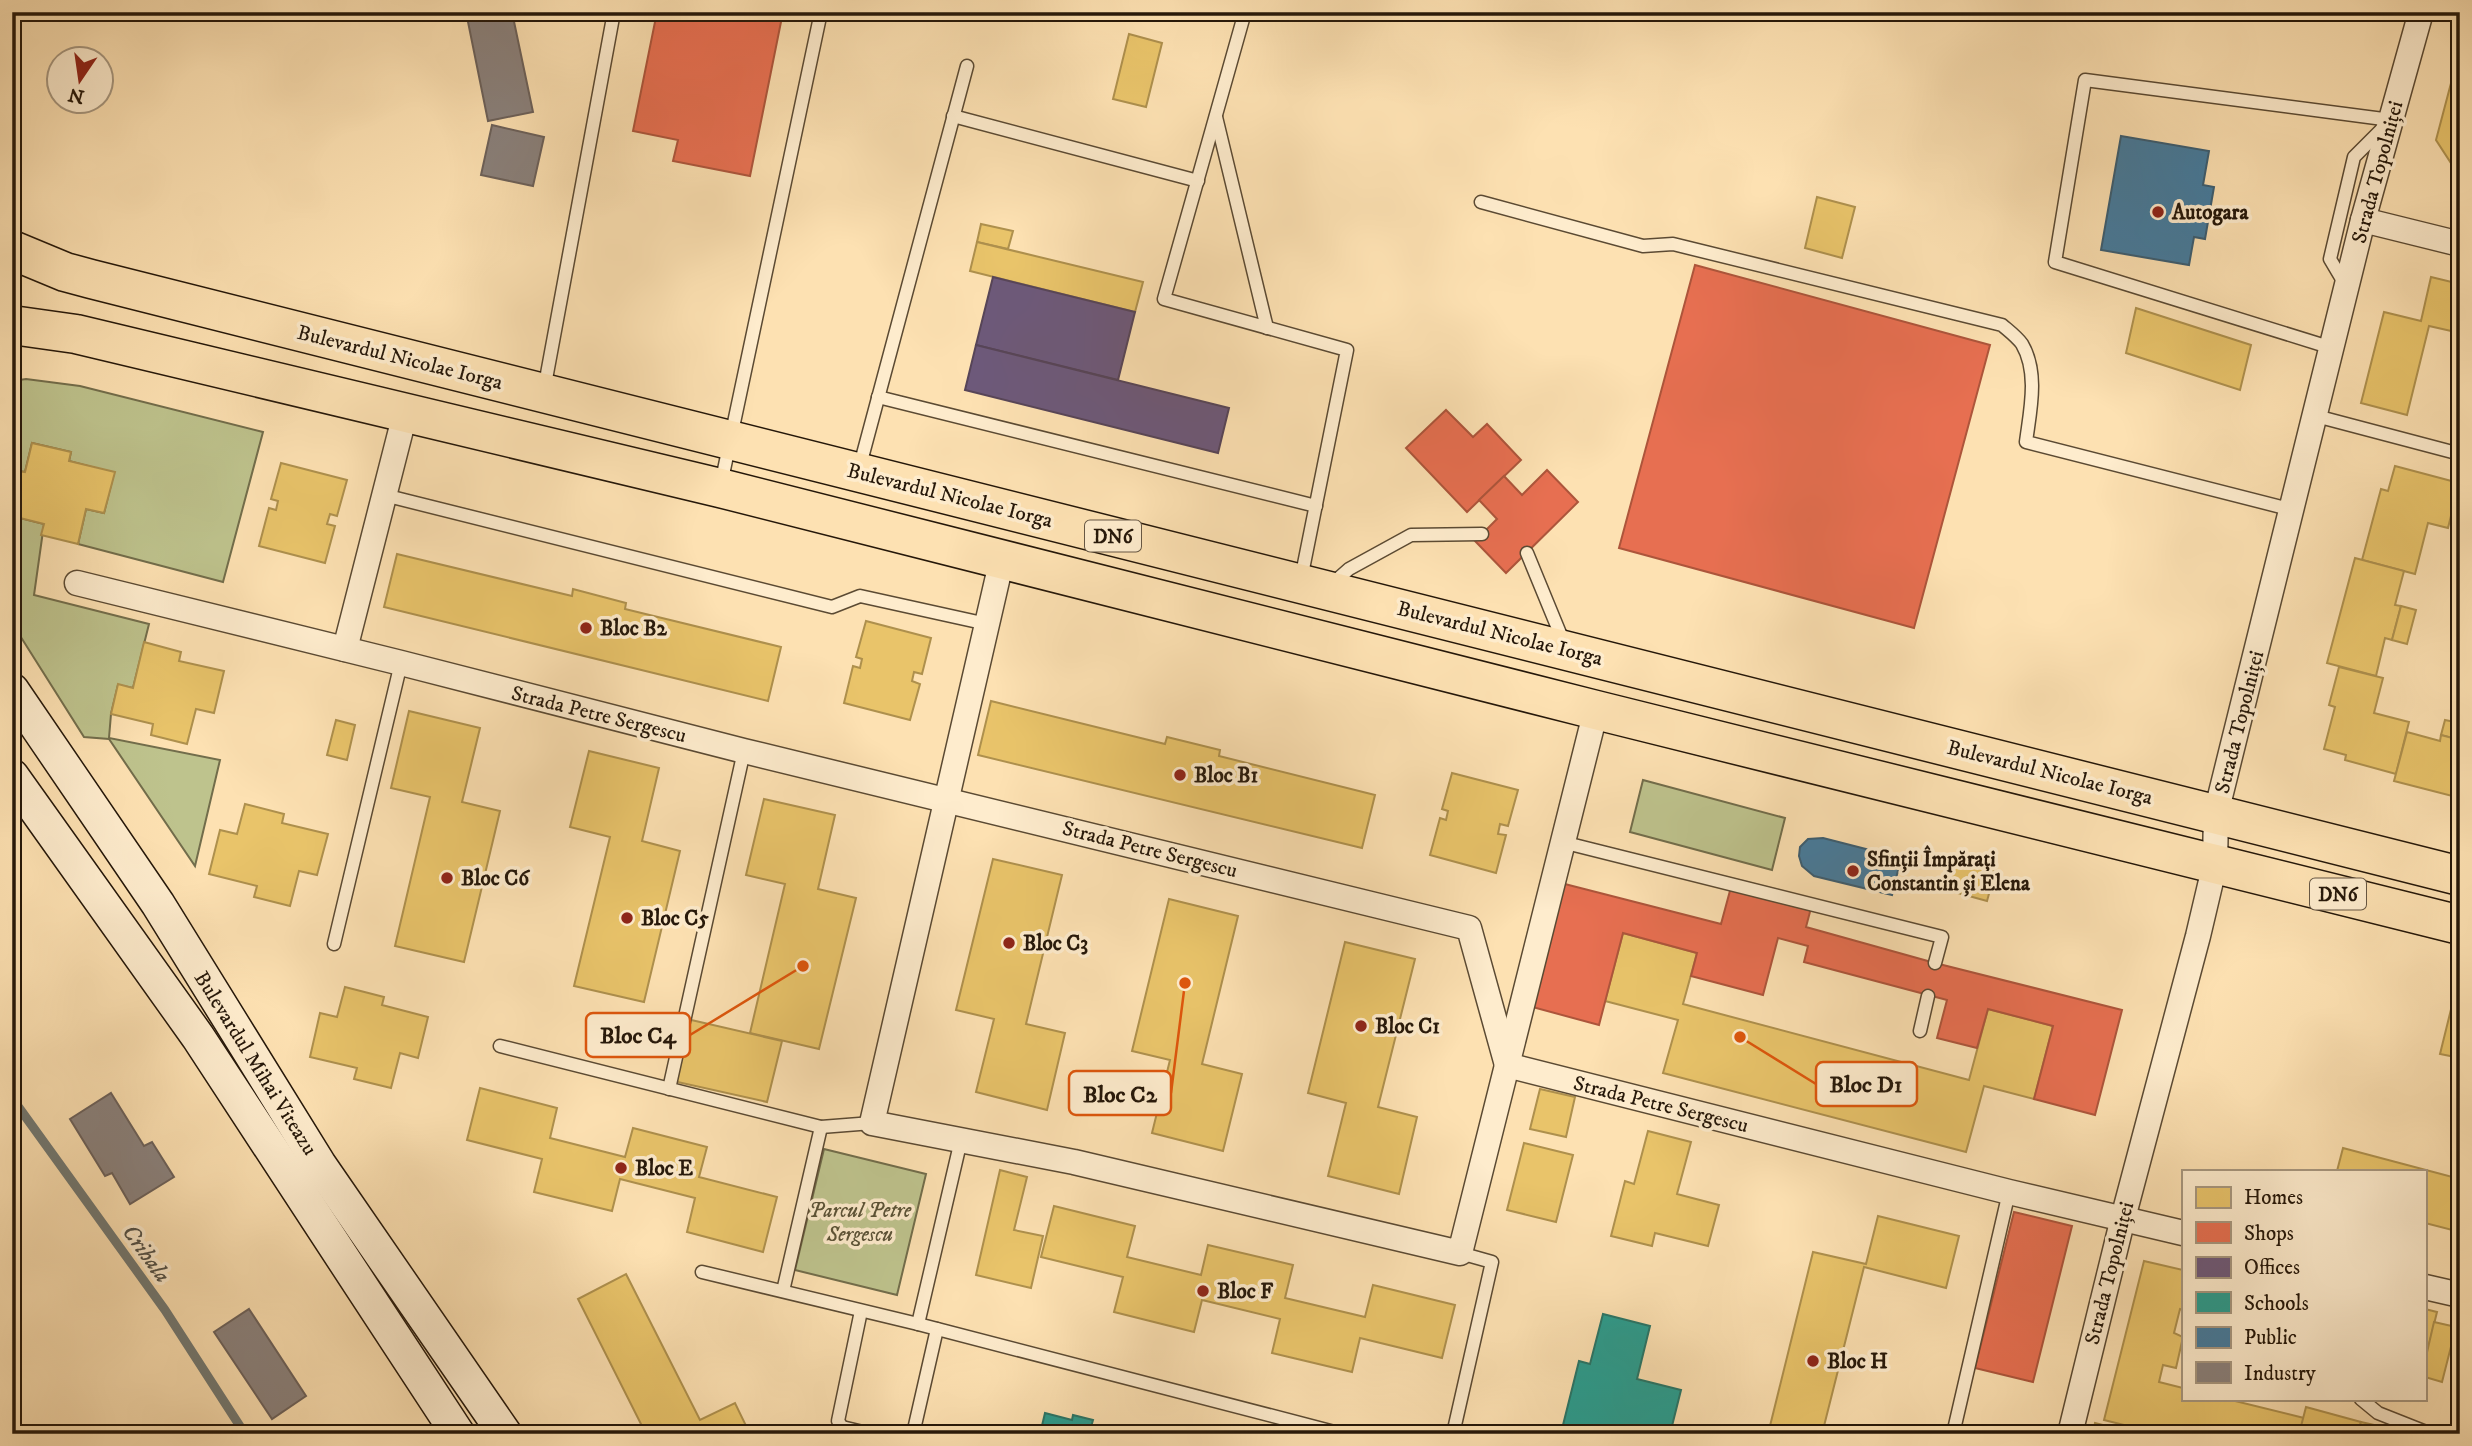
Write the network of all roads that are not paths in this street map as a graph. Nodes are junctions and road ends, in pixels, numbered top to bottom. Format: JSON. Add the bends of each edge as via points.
{"nodes":[{"id":1,"x":614,"y":12,"type":"edge"},
{"id":2,"x":821,"y":12,"type":"edge"},
{"id":3,"x":1245,"y":12,"type":"edge"},
{"id":4,"x":2421,"y":12,"type":"edge"},
{"id":5,"x":967,"y":66,"type":"dead end"},
{"id":6,"x":1216,"y":115,"type":"junction"},
{"id":7,"x":953,"y":116,"type":"junction"},
{"id":8,"x":2391,"y":120,"type":"junction"},
{"id":9,"x":1198,"y":181,"type":"junction"},
{"id":10,"x":1481,"y":202,"type":"dead end"},
{"id":11,"x":2363,"y":220,"type":"junction"},
{"id":12,"x":2460,"y":244,"type":"edge"},
{"id":13,"x":12,"y":250,"type":"edge"},
{"id":14,"x":2347,"y":288,"type":"junction"},
{"id":15,"x":12,"y":325,"type":"edge"},
{"id":16,"x":1267,"y":328,"type":"junction"},
{"id":17,"x":2332,"y":348,"type":"junction"},
{"id":18,"x":543,"y":394,"type":"junction"},
{"id":19,"x":878,"y":397,"type":"junction"},
{"id":20,"x":405,"y":414,"type":"junction"},
{"id":21,"x":2316,"y":416,"type":"junction"},
{"id":22,"x":731,"y":440,"type":"junction"},
{"id":23,"x":2460,"y":454,"type":"edge"},
{"id":24,"x":858,"y":472,"type":"junction"},
{"id":25,"x":720,"y":488,"type":"junction"},
{"id":26,"x":384,"y":495,"type":"junction"},
{"id":27,"x":1316,"y":506,"type":"junction"},
{"id":28,"x":2293,"y":510,"type":"junction"},
{"id":29,"x":1482,"y":534,"type":"dead end"},
{"id":30,"x":1527,"y":553,"type":"dead end"},
{"id":31,"x":1002,"y":559,"type":"junction"},
{"id":32,"x":77,"y":583,"type":"dead end"},
{"id":33,"x":1314,"y":586,"type":"junction"},
{"id":34,"x":986,"y":624,"type":"junction"},
{"id":35,"x":345,"y":649,"type":"junction"},
{"id":36,"x":1567,"y":650,"type":"junction"},
{"id":37,"x":401,"y":663,"type":"junction"},
{"id":38,"x":12,"y":690,"type":"edge"},
{"id":39,"x":1596,"y":710,"type":"junction"},
{"id":40,"x":744,"y":751,"type":"junction"},
{"id":41,"x":12,"y":776,"type":"edge"},
{"id":42,"x":948,"y":799,"type":"junction"},
{"id":43,"x":2216,"y":813,"type":"junction"},
{"id":44,"x":1562,"y":842,"type":"junction"},
{"id":45,"x":2215,"y":864,"type":"junction"},
{"id":46,"x":2460,"y":876,"type":"edge"},
{"id":47,"x":2460,"y":925,"type":"edge"},
{"id":48,"x":334,"y":944,"type":"dead end"},
{"id":49,"x":1935,"y":963,"type":"dead end"},
{"id":50,"x":1928,"y":996,"type":"dead end"},
{"id":51,"x":230,"y":1021,"type":"junction"},
{"id":52,"x":1920,"y":1031,"type":"dead end"},
{"id":53,"x":198,"y":1037,"type":"junction"},
{"id":54,"x":500,"y":1046,"type":"dead end"},
{"id":55,"x":1507,"y":1065,"type":"junction"},
{"id":56,"x":669,"y":1089,"type":"junction"},
{"id":57,"x":872,"y":1123,"type":"junction"},
{"id":58,"x":821,"y":1127,"type":"junction"},
{"id":59,"x":961,"y":1140,"type":"junction"},
{"id":60,"x":2009,"y":1192,"type":"junction"},
{"id":61,"x":2123,"y":1218,"type":"junction"},
{"id":62,"x":2182,"y":1233,"type":"edge"},
{"id":63,"x":1460,"y":1253,"type":"junction"},
{"id":64,"x":702,"y":1272,"type":"dead end"},
{"id":65,"x":2426,"y":1287,"type":"edge"},
{"id":66,"x":783,"y":1291,"type":"junction"},
{"id":67,"x":2460,"y":1295,"type":"edge"},
{"id":68,"x":861,"y":1311,"type":"junction"},
{"id":69,"x":918,"y":1324,"type":"junction"},
{"id":70,"x":937,"y":1329,"type":"junction"},
{"id":71,"x":2362,"y":1400,"type":"edge"},
{"id":72,"x":2428,"y":1433,"type":"edge"},
{"id":73,"x":458,"y":1434,"type":"edge"},
{"id":74,"x":505,"y":1434,"type":"edge"},
{"id":75,"x":871,"y":1434,"type":"edge"},
{"id":76,"x":913,"y":1434,"type":"edge"},
{"id":77,"x":1342,"y":1434,"type":"edge"},
{"id":78,"x":1453,"y":1434,"type":"edge"},
{"id":79,"x":1953,"y":1434,"type":"edge"},
{"id":80,"x":2070,"y":1434,"type":"edge"}],
"edges":[{"from":1,"to":18,"type":"lane"},
{"from":2,"to":22,"type":"lane"},
{"from":3,"to":6,"type":"lane"},
{"from":4,"to":8,"type":"street","name":"Strada Topolniței"},
{"from":5,"to":7,"type":"lane"},
{"from":6,"to":9,"type":"lane"},
{"from":6,"to":16,"type":"lane"},
{"from":7,"to":9,"type":"lane"},
{"from":7,"to":19,"type":"lane"},
{"from":8,"to":11,"type":"street","name":"Strada Topolniței"},
{"from":8,"to":14,"type":"lane","via":[[2354,157],[2330,259]]},
{"from":8,"to":17,"type":"lane","via":[[2085,80],[2055,262]]},
{"from":9,"to":16,"type":"lane","via":[[1164,299]]},
{"from":10,"to":28,"type":"lane","via":[[1643,246],[1673,244],[2002,324],[2021,342],[2031,365],[2026,442]]},
{"from":11,"to":12,"type":"street"},
{"from":11,"to":14,"type":"street","name":"Strada Topolniței"},
{"from":13,"to":18,"type":"main road","name":"Bulevardul Nicolae Iorga","number":"DN6","via":[[65,272]]},
{"from":14,"to":17,"type":"street","name":"Strada Topolniței"},
{"from":15,"to":20,"type":"main road","number":"DN6","via":[[76,334]]},
{"from":16,"to":27,"type":"lane","via":[[1347,350]]},
{"from":17,"to":21,"type":"street","name":"Strada Topolniței"},
{"from":18,"to":22,"type":"main road","name":"Bulevardul Nicolae Iorga","number":"DN6"},
{"from":19,"to":24,"type":"lane"},
{"from":19,"to":27,"type":"lane"},
{"from":20,"to":25,"type":"main road","number":"DN6"},
{"from":20,"to":26,"type":"street"},
{"from":21,"to":23,"type":"lane"},
{"from":21,"to":28,"type":"street","name":"Strada Topolniței"},
{"from":22,"to":24,"type":"main road","name":"Bulevardul Nicolae Iorga","number":"DN6"},
{"from":22,"to":25,"type":"lane"},
{"from":24,"to":33,"type":"main road","name":"Bulevardul Nicolae Iorga","number":"DN6"},
{"from":25,"to":31,"type":"main road","number":"DN6"},
{"from":26,"to":34,"type":"lane","via":[[832,607],[860,596]]},
{"from":26,"to":35,"type":"street"},
{"from":27,"to":33,"type":"lane"},
{"from":28,"to":43,"type":"street","name":"Strada Topolniței"},
{"from":29,"to":33,"type":"lane","via":[[1411,535]]},
{"from":30,"to":36,"type":"lane"},
{"from":31,"to":34,"type":"street"},
{"from":31,"to":39,"type":"main road","number":"DN6"},
{"from":32,"to":35,"type":"street","name":"Strada Petre Sergescu"},
{"from":33,"to":36,"type":"main road","name":"Bulevardul Nicolae Iorga","number":"DN6"},
{"from":34,"to":42,"type":"street"},
{"from":35,"to":37,"type":"street","name":"Strada Petre Sergescu"},
{"from":36,"to":43,"type":"main road","name":"Bulevardul Nicolae Iorga","number":"DN6"},
{"from":37,"to":40,"type":"street","name":"Strada Petre Sergescu"},
{"from":37,"to":48,"type":"lane"},
{"from":38,"to":51,"type":"main road","name":"Bulevardul Mihai Viteazu","via":[[158,904]]},
{"from":39,"to":44,"type":"street"},
{"from":39,"to":45,"type":"main road","number":"DN6"},
{"from":40,"to":42,"type":"street","name":"Strada Petre Sergescu"},
{"from":40,"to":56,"type":"lane"},
{"from":41,"to":53,"type":"main road","name":"Bulevardul Mihai Viteazu"},
{"from":42,"to":55,"type":"street","name":"Strada Petre Sergescu","via":[[1469,928]]},
{"from":42,"to":57,"type":"street"},
{"from":43,"to":45,"type":"street","name":"Strada Topolniței"},
{"from":43,"to":46,"type":"main road","number":"DN6"},
{"from":44,"to":49,"type":"lane","via":[[1942,937]]},
{"from":44,"to":55,"type":"street"},
{"from":45,"to":47,"type":"main road","number":"DN6"},
{"from":45,"to":61,"type":"street","name":"Strada Topolniței"},
{"from":50,"to":52,"type":"lane"},
{"from":51,"to":53,"type":"main road"},
{"from":51,"to":74,"type":"main road","name":"Bulevardul Mihai Viteazu","via":[[319,1164]]},
{"from":53,"to":73,"type":"main road","name":"Bulevardul Mihai Viteazu"},
{"from":54,"to":56,"type":"lane"},
{"from":55,"to":60,"type":"street","name":"Strada Petre Sergescu"},
{"from":55,"to":63,"type":"street"},
{"from":56,"to":58,"type":"lane"},
{"from":57,"to":58,"type":"lane"},
{"from":57,"to":59,"type":"street"},
{"from":58,"to":66,"type":"lane"},
{"from":59,"to":63,"type":"street"},
{"from":59,"to":69,"type":"lane"},
{"from":60,"to":61,"type":"street","name":"Strada Petre Sergescu"},
{"from":60,"to":79,"type":"lane"},
{"from":61,"to":62,"type":"street","name":"Strada Petre Sergescu"},
{"from":61,"to":80,"type":"street","name":"Strada Topolniței"},
{"from":63,"to":78,"type":"lane","via":[[1492,1262]]},
{"from":64,"to":66,"type":"lane"},
{"from":65,"to":67,"type":"street"},
{"from":66,"to":68,"type":"lane"},
{"from":68,"to":69,"type":"lane"},
{"from":68,"to":75,"type":"lane","via":[[838,1421],[842,1427]]},
{"from":69,"to":70,"type":"lane"},
{"from":70,"to":76,"type":"lane"},
{"from":70,"to":77,"type":"lane"},
{"from":71,"to":72,"type":"lane","via":[[2378,1413]]}]}
